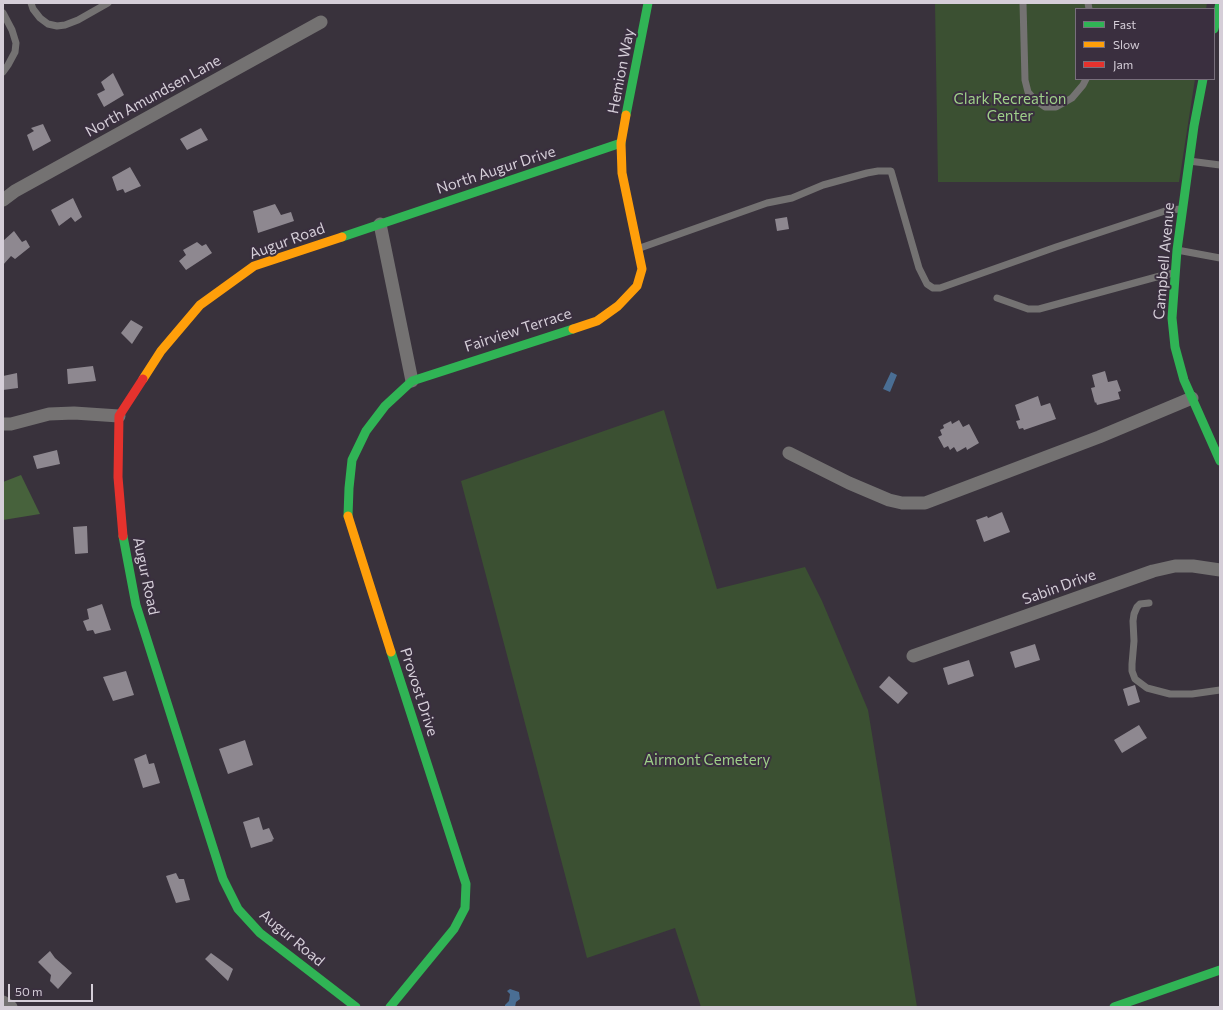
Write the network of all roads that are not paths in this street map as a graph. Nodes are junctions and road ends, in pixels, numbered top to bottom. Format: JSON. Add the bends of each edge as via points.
{"nodes":[{"id":1,"x":31,"y":3,"type":"edge"},
{"id":2,"x":108,"y":3,"type":"edge"},
{"id":3,"x":648,"y":3,"type":"edge"},
{"id":4,"x":1023,"y":3,"type":"edge"},
{"id":5,"x":1220,"y":3,"type":"edge"},
{"id":6,"x":3,"y":13,"type":"edge"},
{"id":7,"x":321,"y":22,"type":"dead end"},
{"id":8,"x":1215,"y":25,"type":"edge"},
{"id":9,"x":3,"y":72,"type":"edge"},
{"id":10,"x":1086,"y":80,"type":"edge"},
{"id":11,"x":1203,"y":80,"type":"edge"},
{"id":12,"x":621,"y":144,"type":"junction"},
{"id":13,"x":1189,"y":161,"type":"junction"},
{"id":14,"x":1220,"y":165,"type":"edge"},
{"id":15,"x":3,"y":200,"type":"edge"},
{"id":16,"x":1182,"y":209,"type":"junction"},
{"id":17,"x":380,"y":224,"type":"junction"},
{"id":18,"x":638,"y":248,"type":"junction"},
{"id":19,"x":1177,"y":250,"type":"junction"},
{"id":20,"x":1220,"y":258,"type":"edge"},
{"id":21,"x":1174,"y":273,"type":"junction"},
{"id":22,"x":997,"y":298,"type":"dead end"},
{"id":23,"x":412,"y":381,"type":"junction"},
{"id":24,"x":1192,"y":398,"type":"junction"},
{"id":25,"x":119,"y":416,"type":"junction"},
{"id":26,"x":3,"y":424,"type":"edge"},
{"id":27,"x":789,"y":453,"type":"dead end"},
{"id":28,"x":1220,"y":461,"type":"edge"},
{"id":29,"x":1220,"y":570,"type":"edge"},
{"id":30,"x":1149,"y":603,"type":"dead end"},
{"id":31,"x":913,"y":656,"type":"dead end"},
{"id":32,"x":1220,"y":690,"type":"edge"},
{"id":33,"x":1220,"y":970,"type":"edge"},
{"id":34,"x":3,"y":1002,"type":"edge"},
{"id":35,"x":11,"y":1007,"type":"edge"},
{"id":36,"x":356,"y":1007,"type":"edge"},
{"id":37,"x":390,"y":1007,"type":"edge"},
{"id":38,"x":1114,"y":1007,"type":"edge"}],
"edges":[{"from":1,"to":2,"type":"lane","via":[[40,18],[48,24],[57,26],[78,20]]},
{"from":3,"to":12,"type":"street","name":"Hemion Way"},
{"from":4,"to":10,"type":"lane","via":[[1025,80],[1028,92],[1046,107],[1056,107],[1072,98]]},
{"from":5,"to":8,"type":"street"},
{"from":6,"to":9,"type":"lane","via":[[16,43],[15,52]]},
{"from":7,"to":15,"type":"street","name":"North Amundsen Lane"},
{"from":11,"to":13,"type":"street","name":"Campbell Avenue"},
{"from":12,"to":17,"type":"street","name":"North Augur Drive"},
{"from":12,"to":18,"type":"street","name":"Fairview Terrace","via":[[622,173]]},
{"from":13,"to":14,"type":"lane"},
{"from":13,"to":16,"type":"street","name":"Campbell Avenue"},
{"from":16,"to":18,"type":"lane","via":[[1168,210],[940,288],[933,288],[927,284],[919,268],[891,171],[872,172],[823,185],[792,198]]},
{"from":16,"to":19,"type":"street","name":"Campbell Avenue"},
{"from":17,"to":23,"type":"street"},
{"from":17,"to":25,"type":"street","name":"Augur Road","via":[[254,266],[200,304],[161,351]]},
{"from":18,"to":23,"type":"street","name":"Fairview Terrace","via":[[642,269],[637,286],[618,306],[597,321]]},
{"from":19,"to":20,"type":"lane"},
{"from":19,"to":21,"type":"street","name":"Campbell Avenue"},
{"from":21,"to":22,"type":"lane","via":[[1039,310],[1028,309]]},
{"from":21,"to":24,"type":"street","name":"Campbell Avenue","via":[[1172,318],[1175,347]]},
{"from":23,"to":37,"type":"street","name":"Provost Drive","via":[[385,406],[366,431],[352,460],[348,518],[466,884],[465,908],[454,929]]},
{"from":24,"to":27,"type":"street","via":[[1099,437],[925,503],[889,500]]},
{"from":24,"to":28,"type":"street","name":"Campbell Avenue"},
{"from":25,"to":26,"type":"street","via":[[49,414]]},
{"from":25,"to":36,"type":"street","name":"Augur Road","via":[[118,477],[124,543],[136,605],[223,879],[238,909],[260,933]]},
{"from":29,"to":31,"type":"street","name":"Sabin Drive","via":[[1175,566],[1153,571]]},
{"from":30,"to":32,"type":"lane","via":[[1140,604],[1134,614],[1132,671],[1136,679],[1147,688],[1170,694]]},
{"from":33,"to":38,"type":"street"},
{"from":34,"to":35,"type":"street"}]}
